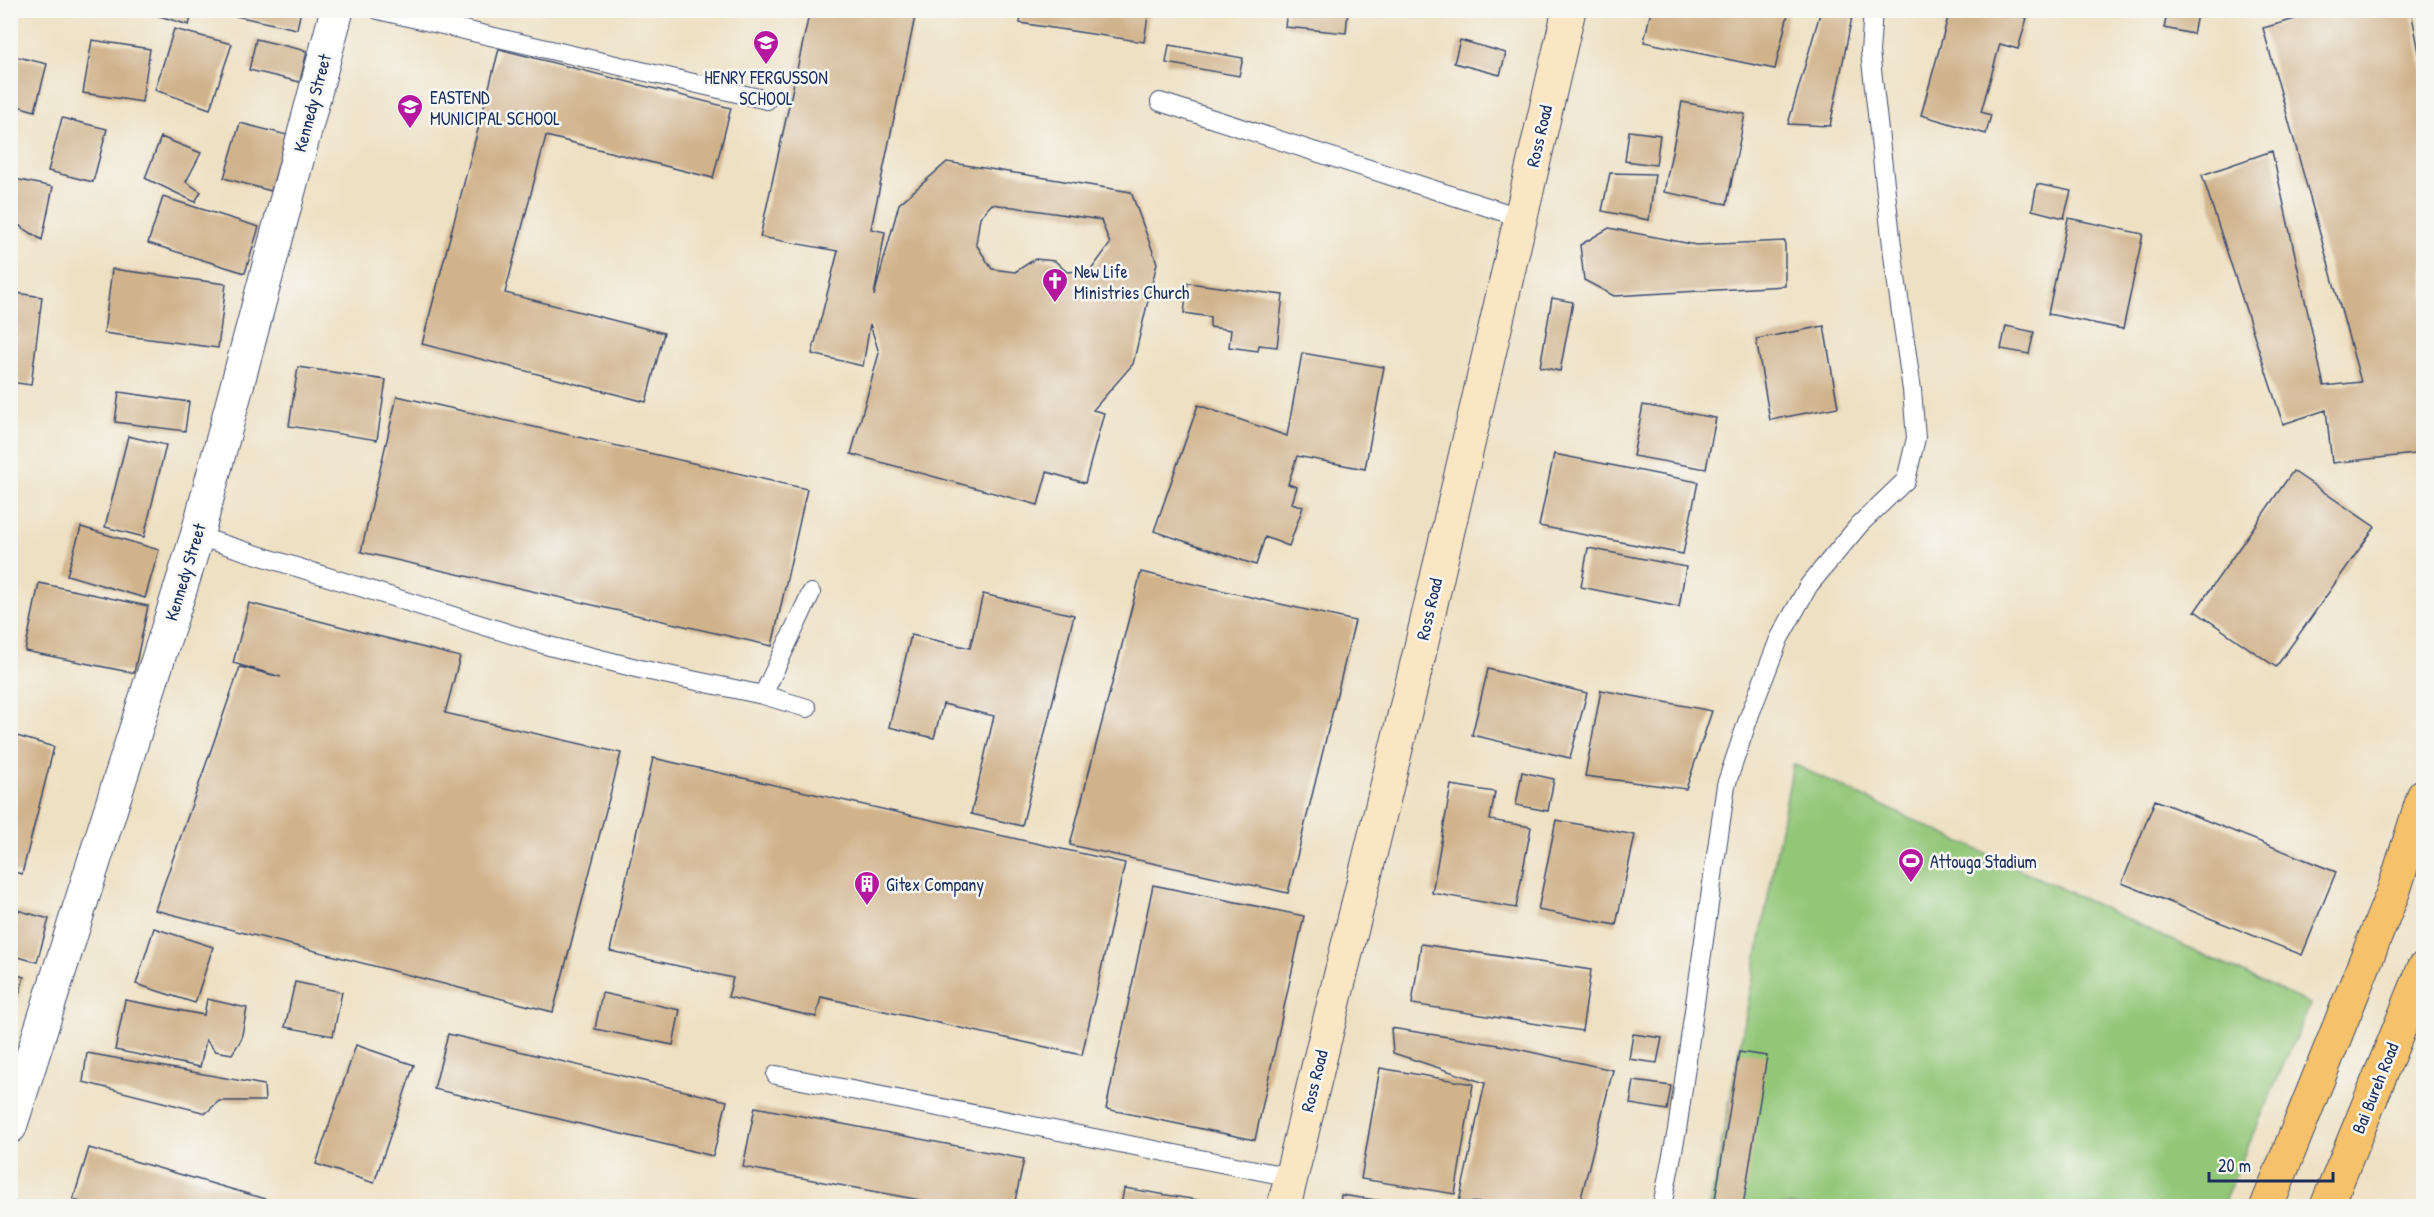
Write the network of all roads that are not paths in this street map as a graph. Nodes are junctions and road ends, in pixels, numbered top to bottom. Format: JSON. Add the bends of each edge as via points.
{"nodes":[{"id":1,"x":337,"y":10,"type":"edge"},
{"id":2,"x":378,"y":10,"type":"edge"},
{"id":3,"x":1569,"y":10,"type":"edge"},
{"id":4,"x":1873,"y":10,"type":"edge"},
{"id":5,"x":767,"y":100,"type":"dead end"},
{"id":6,"x":1160,"y":102,"type":"dead end"},
{"id":7,"x":1519,"y":217,"type":"junction"},
{"id":8,"x":197,"y":536,"type":"junction"},
{"id":9,"x":811,"y":593,"type":"dead end"},
{"id":10,"x":763,"y":695,"type":"junction"},
{"id":11,"x":807,"y":708,"type":"dead end"},
{"id":12,"x":2424,"y":795,"type":"edge"},
{"id":13,"x":2424,"y":968,"type":"edge"},
{"id":14,"x":776,"y":1075,"type":"dead end"},
{"id":15,"x":10,"y":1127,"type":"edge"},
{"id":16,"x":1287,"y":1192,"type":"edge"},
{"id":17,"x":1662,"y":1206,"type":"edge"},
{"id":18,"x":2267,"y":1206,"type":"edge"},
{"id":19,"x":2327,"y":1206,"type":"edge"}],
"edges":[{"from":1,"to":8,"type":"street","name":"Kennedy Street"},
{"from":2,"to":5,"type":"lane"},
{"from":3,"to":7,"type":"main road","name":"Ross Road"},
{"from":4,"to":17,"type":"lane","via":[[1870,52],[1916,438],[1906,480],[1860,524],[1809,585],[1779,639],[1726,785],[1677,1130]]},
{"from":6,"to":7,"type":"lane"},
{"from":7,"to":16,"type":"main road","name":"Ross Road","via":[[1419,655]]},
{"from":8,"to":10,"type":"lane","via":[[549,646]]},
{"from":8,"to":15,"type":"street","name":"Kennedy Street"},
{"from":9,"to":10,"type":"lane"},
{"from":10,"to":11,"type":"lane"},
{"from":12,"to":18,"type":"highway","via":[[2394,890]]},
{"from":13,"to":19,"type":"highway","name":"Bai Bureh Road"},
{"from":14,"to":16,"type":"lane"}]}
